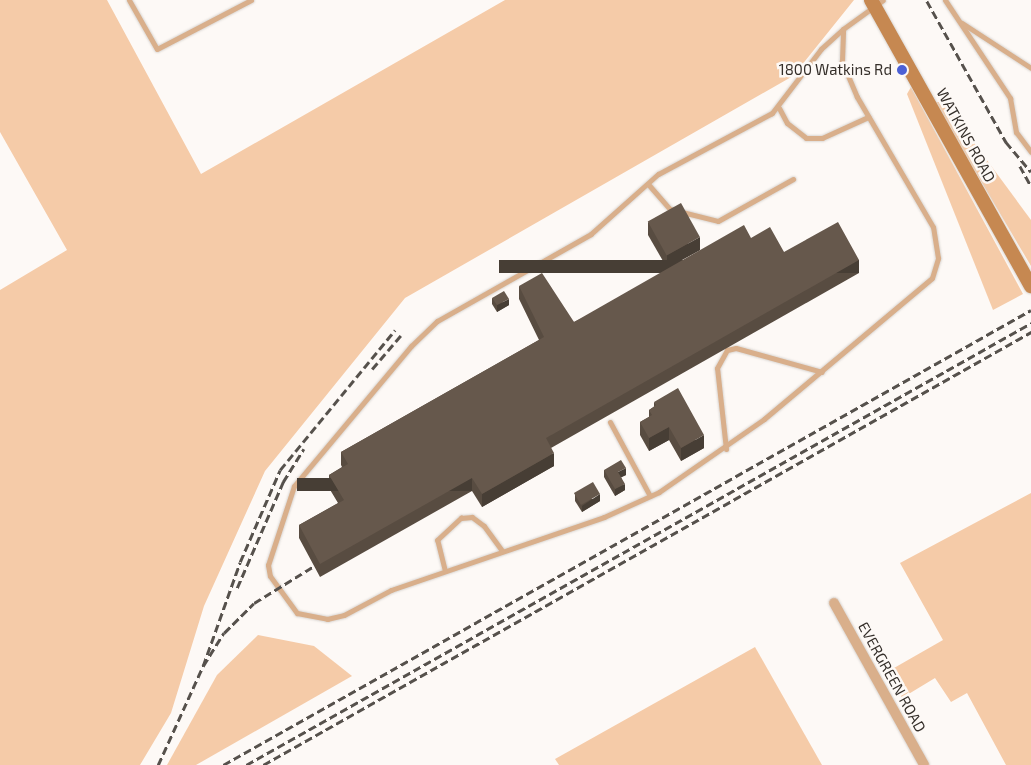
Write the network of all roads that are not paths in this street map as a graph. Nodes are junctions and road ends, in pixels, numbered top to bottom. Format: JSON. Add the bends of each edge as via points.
{"nodes":[{"id":1,"x":129,"y":0,"type":"edge"},
{"id":2,"x":251,"y":0,"type":"edge"},
{"id":3,"x":946,"y":0,"type":"edge"},
{"id":4,"x":876,"y":2,"type":"edge"},
{"id":5,"x":959,"y":21,"type":"junction"},
{"id":6,"x":843,"y":29,"type":"junction"},
{"id":7,"x":1031,"y":68,"type":"edge"},
{"id":8,"x":779,"y":108,"type":"junction"},
{"id":9,"x":868,"y":117,"type":"junction"},
{"id":10,"x":1031,"y":152,"type":"edge"},
{"id":11,"x":793,"y":179,"type":"dead end"},
{"id":12,"x":648,"y":184,"type":"junction"},
{"id":13,"x":1029,"y":283,"type":"edge"},
{"id":14,"x":822,"y":372,"type":"junction"},
{"id":15,"x":610,"y":422,"type":"dead end"},
{"id":16,"x":726,"y":449,"type":"junction"},
{"id":17,"x":650,"y":496,"type":"junction"},
{"id":18,"x":502,"y":552,"type":"junction"},
{"id":19,"x":445,"y":571,"type":"junction"},
{"id":20,"x":834,"y":603,"type":"dead end"},
{"id":21,"x":924,"y":765,"type":"edge"}],
"edges":[{"from":1,"to":2,"type":"lane","via":[[157,49]]},
{"from":3,"to":5,"type":"lane"},
{"from":4,"to":6,"type":"lane"},
{"from":4,"to":13,"type":"street","name":"WATKINS ROAD"},
{"from":5,"to":7,"type":"lane"},
{"from":5,"to":10,"type":"lane","via":[[1010,98],[1016,132]]},
{"from":6,"to":8,"type":"lane","via":[[806,67]]},
{"from":6,"to":9,"type":"lane","via":[[842,61]]},
{"from":8,"to":9,"type":"lane","via":[[787,123],[806,138],[822,138]]},
{"from":8,"to":12,"type":"lane"},
{"from":9,"to":14,"type":"lane","via":[[932,227],[937,269],[920,290]]},
{"from":11,"to":12,"type":"lane","via":[[718,222],[670,209]]},
{"from":12,"to":19,"type":"lane","via":[[591,234],[427,329],[294,486],[268,565],[270,576],[297,612],[327,619]]},
{"from":14,"to":16,"type":"lane"},
{"from":14,"to":16,"type":"lane","via":[[736,348],[727,350],[717,368]]},
{"from":15,"to":17,"type":"lane"},
{"from":16,"to":17,"type":"lane"},
{"from":17,"to":18,"type":"lane"},
{"from":18,"to":19,"type":"lane"},
{"from":18,"to":19,"type":"lane","via":[[484,526],[472,518],[461,518],[437,540]]},
{"from":20,"to":21,"type":"street","name":"EVERGREEN ROAD"}]}
